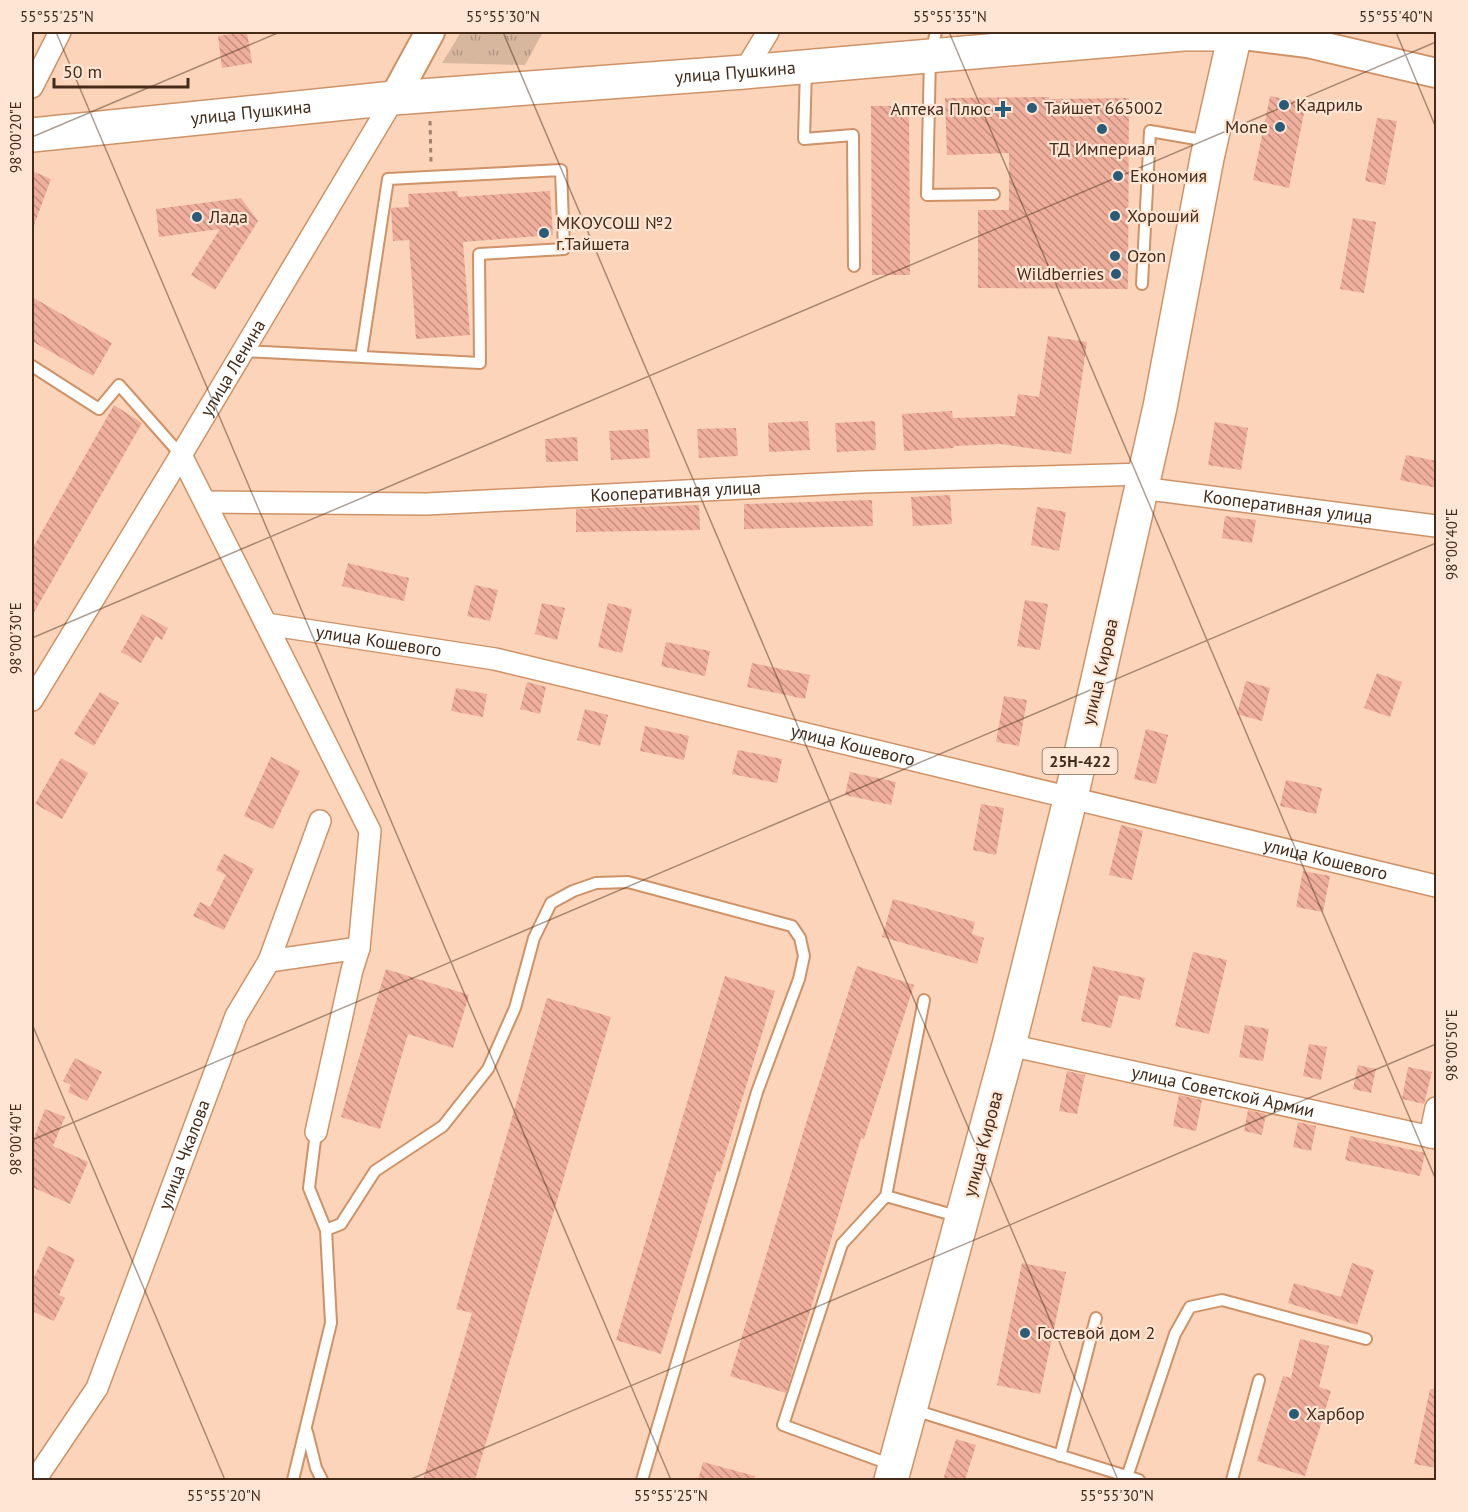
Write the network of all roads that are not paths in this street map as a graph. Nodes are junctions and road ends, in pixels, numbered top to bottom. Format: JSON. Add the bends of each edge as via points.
{"nodes":[{"id":1,"x":60,"y":32,"type":"edge"},
{"id":2,"x":430,"y":32,"type":"edge"},
{"id":3,"x":768,"y":32,"type":"edge"},
{"id":4,"x":1235,"y":33,"type":"edge"},
{"id":5,"x":1109,"y":36,"type":"edge"},
{"id":6,"x":933,"y":44,"type":"edge"},
{"id":7,"x":806,"y":66,"type":"junction"},
{"id":8,"x":744,"y":72,"type":"junction"},
{"id":9,"x":1437,"y":74,"type":"edge"},
{"id":10,"x":32,"y":87,"type":"edge"},
{"id":11,"x":394,"y":98,"type":"junction"},
{"id":12,"x":32,"y":135,"type":"edge"},
{"id":13,"x":1211,"y":142,"type":"junction"},
{"id":14,"x":994,"y":194,"type":"dead end"},
{"id":15,"x":854,"y":266,"type":"dead end"},
{"id":16,"x":1142,"y":284,"type":"dead end"},
{"id":17,"x":243,"y":351,"type":"junction"},
{"id":18,"x":361,"y":357,"type":"junction"},
{"id":19,"x":32,"y":366,"type":"edge"},
{"id":20,"x":181,"y":455,"type":"junction"},
{"id":21,"x":1143,"y":481,"type":"junction"},
{"id":22,"x":206,"y":502,"type":"junction"},
{"id":23,"x":1437,"y":526,"type":"edge"},
{"id":24,"x":266,"y":624,"type":"junction"},
{"id":25,"x":38,"y":677,"type":"edge"},
{"id":26,"x":32,"y":700,"type":"edge"},
{"id":27,"x":1071,"y":799,"type":"junction"},
{"id":28,"x":320,"y":821,"type":"dead end"},
{"id":29,"x":1437,"y":886,"type":"edge"},
{"id":30,"x":359,"y":948,"type":"junction"},
{"id":31,"x":268,"y":961,"type":"junction"},
{"id":32,"x":924,"y":1000,"type":"dead end"},
{"id":33,"x":1009,"y":1045,"type":"junction"},
{"id":34,"x":1437,"y":1108,"type":"edge"},
{"id":35,"x":316,"y":1132,"type":"joint"},
{"id":36,"x":1433,"y":1137,"type":"edge"},
{"id":37,"x":886,"y":1196,"type":"junction"},
{"id":38,"x":963,"y":1218,"type":"junction"},
{"id":39,"x":326,"y":1230,"type":"junction"},
{"id":40,"x":1096,"y":1318,"type":"dead end"},
{"id":41,"x":1366,"y":1340,"type":"dead end"},
{"id":42,"x":1259,"y":1380,"type":"dead end"},
{"id":43,"x":911,"y":1409,"type":"junction"},
{"id":44,"x":307,"y":1429,"type":"junction"},
{"id":45,"x":1060,"y":1456,"type":"junction"},
{"id":46,"x":893,"y":1473,"type":"edge"},
{"id":47,"x":1127,"y":1477,"type":"junction"},
{"id":48,"x":35,"y":1480,"type":"edge"},
{"id":49,"x":293,"y":1480,"type":"edge"},
{"id":50,"x":322,"y":1480,"type":"edge"},
{"id":51,"x":642,"y":1480,"type":"edge"},
{"id":52,"x":1139,"y":1480,"type":"edge"},
{"id":53,"x":1232,"y":1480,"type":"edge"}],
"edges":[{"from":1,"to":10,"type":"street"},
{"from":2,"to":11,"type":"main road","name":"улица Ленина"},
{"from":3,"to":8,"type":"street"},
{"from":4,"to":5,"type":"main road","name":"улица Пушкина"},
{"from":4,"to":9,"type":"main road","name":"улица Пушкина","via":[[1308,43]]},
{"from":4,"to":13,"type":"main road","name":"улица Кирова","number":"25Н-422"},
{"from":5,"to":6,"type":"main road","name":"улица Пушкина"},
{"from":6,"to":7,"type":"main road","name":"улица Пушкина"},
{"from":6,"to":14,"type":"lane","via":[[927,195]]},
{"from":7,"to":8,"type":"main road","name":"улица Пушкина"},
{"from":7,"to":15,"type":"lane","via":[[804,139],[853,135]]},
{"from":8,"to":11,"type":"main road","name":"улица Пушкина"},
{"from":11,"to":12,"type":"main road","name":"улица Пушкина"},
{"from":11,"to":17,"type":"street","name":"улица Ленина"},
{"from":13,"to":16,"type":"lane","via":[[1150,131]]},
{"from":13,"to":21,"type":"main road","name":"улица Кирова","number":"25Н-422"},
{"from":17,"to":18,"type":"lane"},
{"from":17,"to":20,"type":"street","name":"улица Ленина"},
{"from":18,"to":18,"type":"lane","via":[[480,363],[479,254],[564,249],[561,170],[388,179]]},
{"from":19,"to":20,"type":"lane","via":[[99,409],[119,386]]},
{"from":20,"to":22,"type":"street"},
{"from":20,"to":25,"type":"street","name":"улица Ленина"},
{"from":21,"to":22,"type":"street","name":"Кооперативная улица","via":[[863,482],[427,504]]},
{"from":21,"to":23,"type":"street","name":"Кооперативная улица"},
{"from":21,"to":27,"type":"main road","name":"улица Кирова","number":"25Н-422"},
{"from":22,"to":24,"type":"street"},
{"from":24,"to":27,"type":"street","name":"улица Кошевого","via":[[495,659]]},
{"from":24,"to":30,"type":"street","via":[[370,831]]},
{"from":25,"to":26,"type":"street","name":"улица Ленина"},
{"from":27,"to":29,"type":"street","name":"улица Кошевого"},
{"from":27,"to":33,"type":"main road","name":"улица Кирова","number":"25Н-422"},
{"from":28,"to":31,"type":"street","name":"улица Чкалова"},
{"from":30,"to":31,"type":"street"},
{"from":30,"to":35,"type":"street"},
{"from":31,"to":48,"type":"street","name":"улица Чкалова","via":[[236,1016],[97,1388]]},
{"from":32,"to":37,"type":"lane"},
{"from":33,"to":36,"type":"street","name":"улица Советской Армии"},
{"from":33,"to":38,"type":"main road","name":"улица Кирова","number":"25Н-422"},
{"from":34,"to":36,"type":"street"},
{"from":35,"to":39,"type":"lane","via":[[309,1188]]},
{"from":37,"to":38,"type":"lane"},
{"from":37,"to":46,"type":"lane","via":[[842,1244],[783,1425]]},
{"from":38,"to":43,"type":"main road","name":"улица Кирова","number":"25Н-422"},
{"from":39,"to":44,"type":"lane","via":[[331,1323]]},
{"from":39,"to":51,"type":"lane","via":[[341,1224],[375,1171],[443,1126],[488,1069],[515,1008],[534,938],[552,903],[596,883],[628,882],[792,926],[804,956],[799,979],[757,1092]]},
{"from":40,"to":45,"type":"lane"},
{"from":41,"to":47,"type":"lane","via":[[1222,1300],[1190,1307],[1175,1334]]},
{"from":42,"to":53,"type":"lane"},
{"from":43,"to":45,"type":"lane"},
{"from":43,"to":46,"type":"main road","name":"улица Кирова","number":"25Н-422"},
{"from":44,"to":49,"type":"lane"},
{"from":44,"to":50,"type":"lane"},
{"from":45,"to":47,"type":"lane"},
{"from":47,"to":52,"type":"lane"}]}
